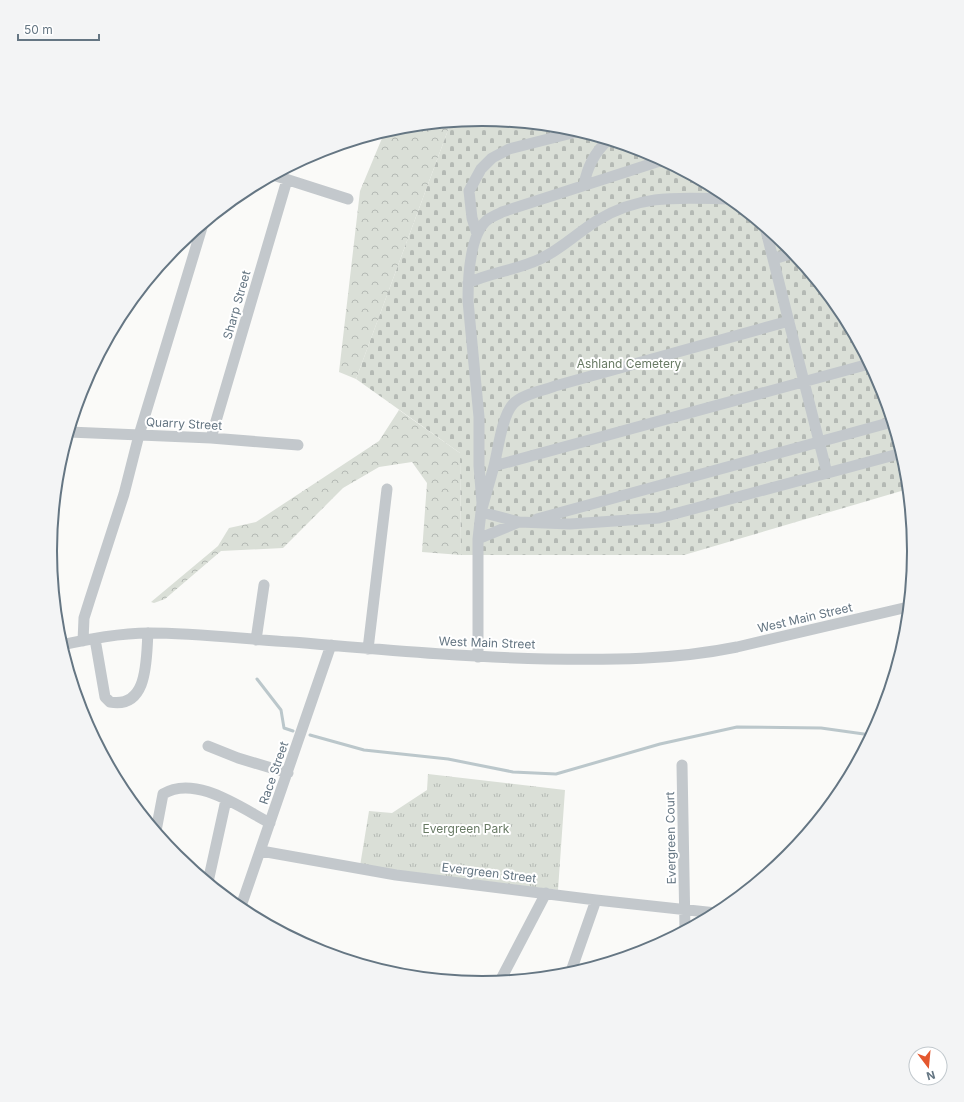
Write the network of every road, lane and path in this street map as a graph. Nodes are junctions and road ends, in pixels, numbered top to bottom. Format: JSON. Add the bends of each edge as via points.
{"nodes":[{"id":1,"x":567,"y":134,"type":"edge"},
{"id":2,"x":604,"y":144,"type":"edge"},
{"id":3,"x":655,"y":163,"type":"edge"},
{"id":4,"x":280,"y":177,"type":"edge"},
{"id":5,"x":287,"y":180,"type":"junction"},
{"id":6,"x":584,"y":185,"type":"junction"},
{"id":7,"x":719,"y":198,"type":"edge"},
{"id":8,"x":348,"y":199,"type":"dead end"},
{"id":9,"x":477,"y":234,"type":"junction"},
{"id":10,"x":767,"y":236,"type":"edge"},
{"id":11,"x":195,"y":237,"type":"edge"},
{"id":12,"x":787,"y":255,"type":"edge"},
{"id":13,"x":773,"y":256,"type":"junction"},
{"id":14,"x":468,"y":283,"type":"junction"},
{"id":15,"x":789,"y":321,"type":"junction"},
{"id":16,"x":864,"y":365,"type":"edge"},
{"id":17,"x":803,"y":381,"type":"junction"},
{"id":18,"x":887,"y":423,"type":"edge"},
{"id":19,"x":74,"y":432,"type":"edge"},
{"id":20,"x":138,"y":435,"type":"junction"},
{"id":21,"x":211,"y":438,"type":"junction"},
{"id":22,"x":819,"y":442,"type":"junction"},
{"id":23,"x":298,"y":445,"type":"dead end"},
{"id":24,"x":896,"y":455,"type":"edge"},
{"id":25,"x":494,"y":466,"type":"junction"},
{"id":26,"x":827,"y":473,"type":"junction"},
{"id":27,"x":387,"y":489,"type":"dead end"},
{"id":28,"x":481,"y":512,"type":"junction"},
{"id":29,"x":523,"y":521,"type":"junction"},
{"id":30,"x":478,"y":539,"type":"junction"},
{"id":31,"x":264,"y":585,"type":"dead end"},
{"id":32,"x":903,"y":608,"type":"edge"},
{"id":33,"x":148,"y":633,"type":"junction"},
{"id":34,"x":95,"y":639,"type":"junction"},
{"id":35,"x":256,"y":640,"type":"junction"},
{"id":36,"x":83,"y":641,"type":"junction"},
{"id":37,"x":67,"y":644,"type":"edge"},
{"id":38,"x":331,"y":645,"type":"junction"},
{"id":39,"x":368,"y":649,"type":"junction"},
{"id":40,"x":478,"y":657,"type":"junction"},
{"id":41,"x":208,"y":746,"type":"dead end"},
{"id":42,"x":682,"y":765,"type":"dead end"},
{"id":43,"x":288,"y":773,"type":"junction"},
{"id":44,"x":226,"y":800,"type":"junction"},
{"id":45,"x":270,"y":823,"type":"junction"},
{"id":46,"x":157,"y":825,"type":"edge"},
{"id":47,"x":261,"y":851,"type":"junction"},
{"id":48,"x":209,"y":877,"type":"edge"},
{"id":49,"x":546,"y":893,"type":"junction"},
{"id":50,"x":596,"y":900,"type":"junction"},
{"id":51,"x":243,"y":902,"type":"edge"},
{"id":52,"x":686,"y":911,"type":"junction"},
{"id":53,"x":704,"y":913,"type":"edge"},
{"id":54,"x":685,"y":924,"type":"edge"},
{"id":55,"x":573,"y":966,"type":"edge"},
{"id":56,"x":503,"y":975,"type":"edge"}],
"edges":[{"from":1,"to":9,"type":"street","via":[[509,149],[492,158],[481,169],[469,191]]},
{"from":2,"to":6,"type":"street","via":[[588,166]]},
{"from":3,"to":6,"type":"street"},
{"from":4,"to":5,"type":"street"},
{"from":5,"to":8,"type":"street"},
{"from":5,"to":21,"type":"street","name":"Sharp Street"},
{"from":6,"to":9,"type":"street","via":[[502,212],[486,221]]},
{"from":7,"to":14,"type":"street","via":[[686,197],[635,202],[597,220],[565,246],[540,259],[514,270]]},
{"from":9,"to":14,"type":"street"},
{"from":10,"to":13,"type":"street"},
{"from":11,"to":20,"type":"street"},
{"from":12,"to":13,"type":"street","via":[[777,258]]},
{"from":13,"to":15,"type":"street"},
{"from":14,"to":28,"type":"street","via":[[479,417]]},
{"from":15,"to":17,"type":"street"},
{"from":15,"to":25,"type":"street","via":[[556,386],[520,400],[513,404],[507,416]]},
{"from":16,"to":17,"type":"street"},
{"from":17,"to":22,"type":"street"},
{"from":17,"to":25,"type":"street"},
{"from":18,"to":22,"type":"street"},
{"from":19,"to":20,"type":"street","name":"Quarry Street"},
{"from":20,"to":21,"type":"street","name":"Quarry Street"},
{"from":20,"to":36,"type":"street","via":[[124,494],[84,618]]},
{"from":21,"to":23,"type":"street","name":"Quarry Street"},
{"from":22,"to":26,"type":"street"},
{"from":22,"to":29,"type":"street"},
{"from":24,"to":26,"type":"street"},
{"from":25,"to":28,"type":"street"},
{"from":26,"to":29,"type":"street","via":[[659,518],[570,524]]},
{"from":27,"to":39,"type":"street"},
{"from":28,"to":29,"type":"street"},
{"from":28,"to":30,"type":"street"},
{"from":29,"to":30,"type":"street"},
{"from":30,"to":40,"type":"street"},
{"from":31,"to":35,"type":"street"},
{"from":32,"to":40,"type":"street","name":"West Main Street","via":[[737,647],[678,657],[592,660]]},
{"from":33,"to":34,"type":"street","name":"West Main Street"},
{"from":33,"to":34,"type":"street","via":[[146,665],[139,691],[131,700],[121,703],[110,702],[104,697]]},
{"from":33,"to":35,"type":"street","name":"West Main Street"},
{"from":34,"to":36,"type":"street","name":"West Main Street"},
{"from":35,"to":38,"type":"street","name":"West Main Street"},
{"from":36,"to":37,"type":"street","name":"West Main Street"},
{"from":38,"to":39,"type":"street","name":"West Main Street"},
{"from":38,"to":43,"type":"street","name":"Race Street"},
{"from":39,"to":40,"type":"street","name":"West Main Street"},
{"from":41,"to":43,"type":"street"},
{"from":42,"to":52,"type":"street","name":"Evergreen Court"},
{"from":43,"to":45,"type":"street","name":"Race Street"},
{"from":44,"to":45,"type":"street"},
{"from":44,"to":46,"type":"street","via":[[204,790],[170,789],[163,794]]},
{"from":44,"to":48,"type":"street"},
{"from":45,"to":47,"type":"street","name":"Race Street"},
{"from":47,"to":49,"type":"street","name":"Evergreen Street","via":[[396,875]]},
{"from":47,"to":51,"type":"street","name":"Race Street"},
{"from":49,"to":50,"type":"street","name":"Evergreen Street"},
{"from":49,"to":56,"type":"street"},
{"from":50,"to":52,"type":"street","name":"Evergreen Street"},
{"from":50,"to":55,"type":"street"},
{"from":52,"to":53,"type":"street","name":"Evergreen Street"},
{"from":52,"to":54,"type":"street","name":"Evergreen Court"}]}
